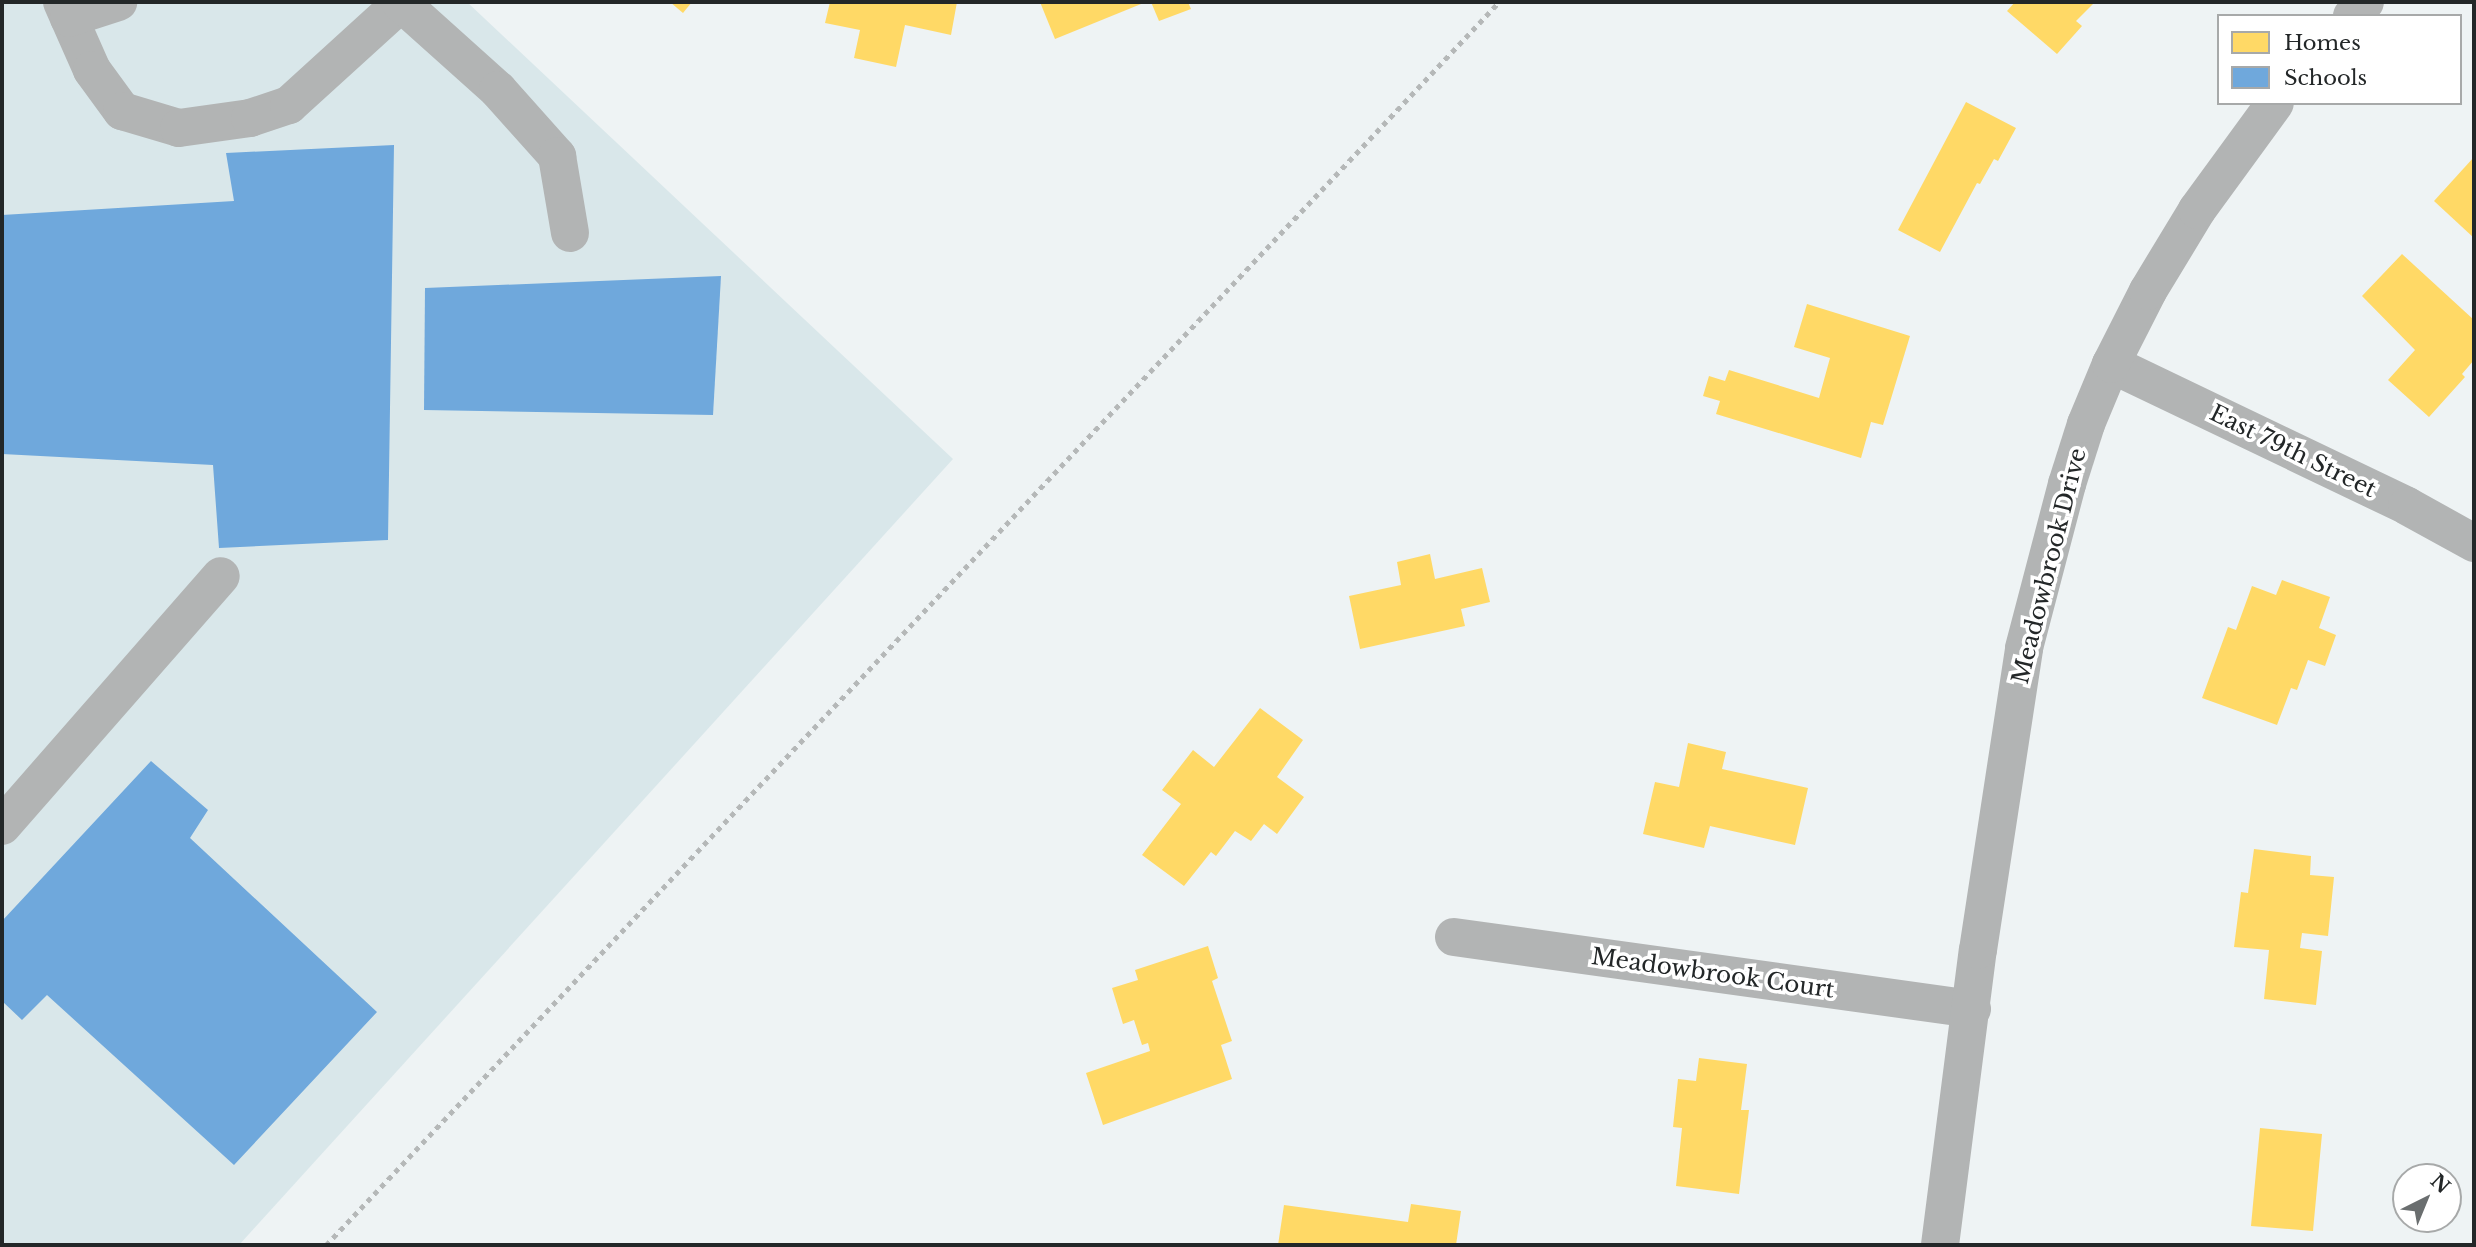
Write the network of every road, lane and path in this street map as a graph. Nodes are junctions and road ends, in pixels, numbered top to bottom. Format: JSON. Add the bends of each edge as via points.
{"nodes":[{"id":1,"x":118,"y":2,"type":"edge"},
{"id":2,"x":401,"y":2,"type":"edge"},
{"id":3,"x":1499,"y":2,"type":"edge"},
{"id":4,"x":65,"y":10,"type":"edge"},
{"id":5,"x":2274,"y":105,"type":"edge"},
{"id":6,"x":570,"y":233,"type":"dead end"},
{"id":7,"x":2110,"y":364,"type":"junction"},
{"id":8,"x":2474,"y":543,"type":"edge"},
{"id":9,"x":221,"y":576,"type":"dead end"},
{"id":10,"x":2,"y":825,"type":"edge"},
{"id":11,"x":1454,"y":937,"type":"dead end"},
{"id":12,"x":1972,"y":1009,"type":"junction"},
{"id":13,"x":327,"y":1245,"type":"edge"},
{"id":14,"x":1940,"y":1245,"type":"edge"}],
"edges":[{"from":1,"to":4,"type":"street"},
{"from":2,"to":4,"type":"street","via":[[289,105],[250,118],[179,128],[122,111],[92,71]]},
{"from":2,"to":6,"type":"street","via":[[498,90],[557,156]]},
{"from":3,"to":13,"type":"path"},
{"from":5,"to":7,"type":"street","name":"Meadowbrook Drive","via":[[2197,210]]},
{"from":7,"to":8,"type":"street","name":"East 79th Street","via":[[2407,506]]},
{"from":7,"to":12,"type":"street","name":"Meadowbrook Drive","via":[[2067,484],[2024,648]]},
{"from":9,"to":10,"type":"street"},
{"from":11,"to":12,"type":"street","name":"Meadowbrook Court"},
{"from":12,"to":14,"type":"street","name":"Meadowbrook Drive"}]}
